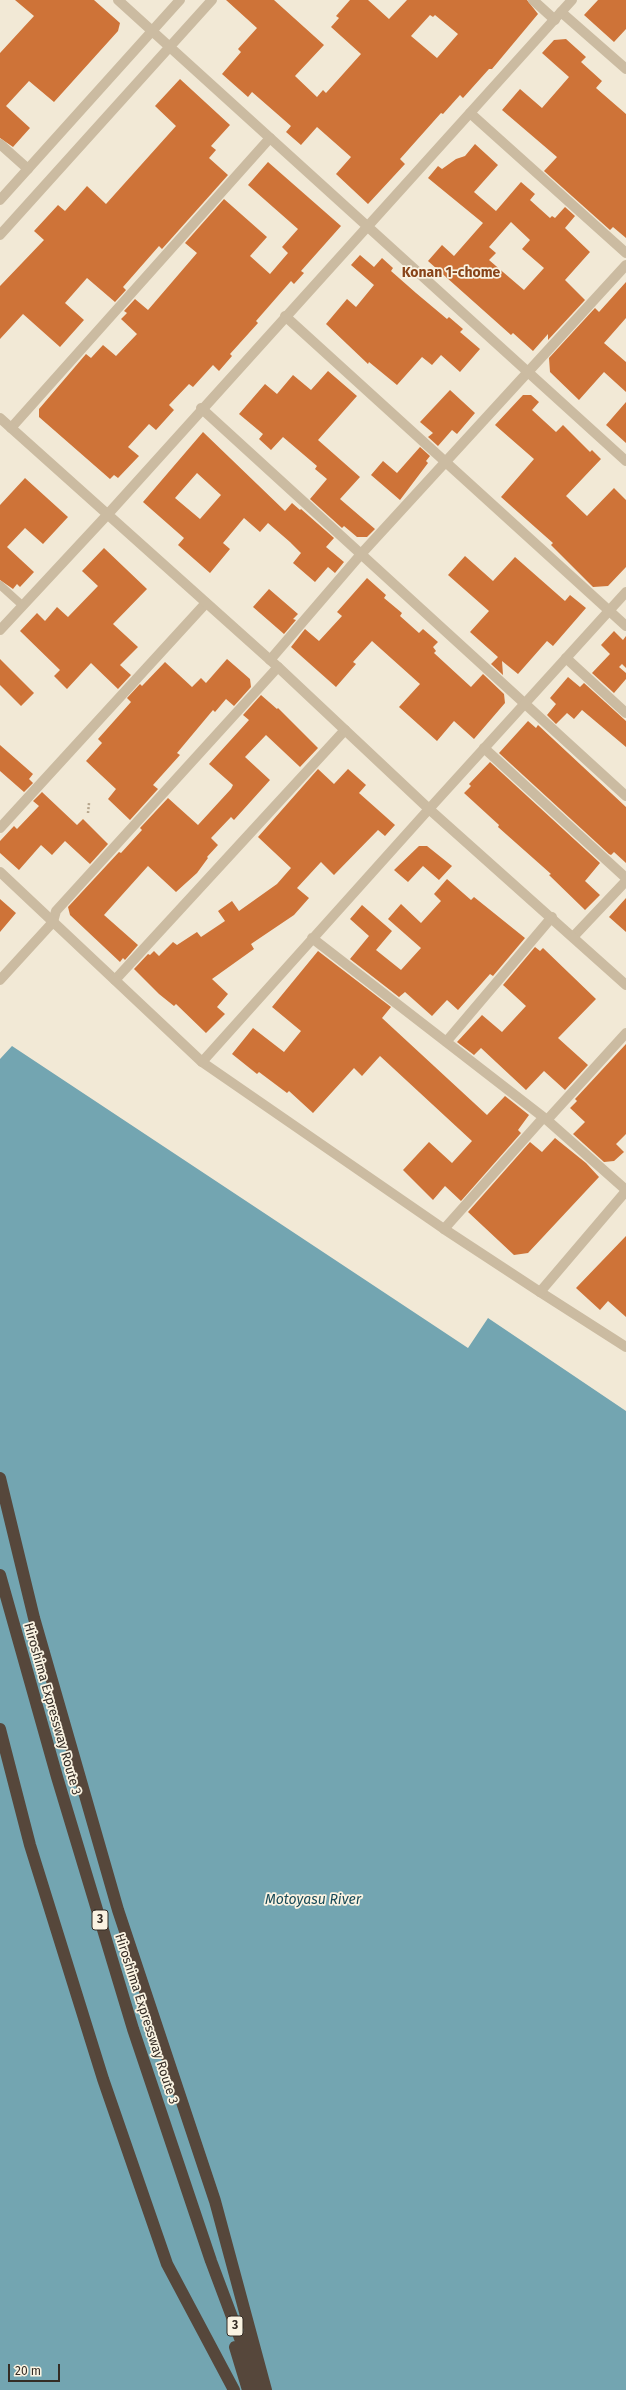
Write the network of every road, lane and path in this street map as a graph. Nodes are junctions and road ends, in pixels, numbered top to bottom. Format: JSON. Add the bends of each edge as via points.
{"nodes":[{"id":1,"x":118,"y":0,"type":"edge"},
{"id":2,"x":180,"y":0,"type":"edge"},
{"id":3,"x":212,"y":0,"type":"edge"},
{"id":4,"x":533,"y":0,"type":"edge"},
{"id":5,"x":572,"y":0,"type":"edge"},
{"id":6,"x":558,"y":16,"type":"junction"},
{"id":7,"x":152,"y":31,"type":"junction"},
{"id":8,"x":169,"y":46,"type":"junction"},
{"id":9,"x":626,"y":69,"type":"edge"},
{"id":10,"x":470,"y":113,"type":"junction"},
{"id":11,"x":270,"y":138,"type":"junction"},
{"id":12,"x":0,"y":144,"type":"edge"},
{"id":13,"x":28,"y":169,"type":"junction"},
{"id":14,"x":0,"y":200,"type":"edge"},
{"id":15,"x":367,"y":226,"type":"junction"},
{"id":16,"x":0,"y":235,"type":"edge"},
{"id":17,"x":626,"y":253,"type":"edge"},
{"id":18,"x":626,"y":265,"type":"edge"},
{"id":19,"x":285,"y":316,"type":"junction"},
{"id":20,"x":528,"y":372,"type":"junction"},
{"id":21,"x":201,"y":408,"type":"junction"},
{"id":22,"x":0,"y":418,"type":"edge"},
{"id":23,"x":11,"y":428,"type":"junction"},
{"id":24,"x":626,"y":461,"type":"edge"},
{"id":25,"x":447,"y":463,"type":"junction"},
{"id":26,"x":108,"y":514,"type":"junction"},
{"id":27,"x":362,"y":553,"type":"junction"},
{"id":28,"x":0,"y":585,"type":"edge"},
{"id":29,"x":626,"y":592,"type":"edge"},
{"id":30,"x":206,"y":603,"type":"junction"},
{"id":31,"x":22,"y":605,"type":"junction"},
{"id":32,"x":609,"y":611,"type":"junction"},
{"id":33,"x":626,"y":626,"type":"edge"},
{"id":34,"x":0,"y":630,"type":"edge"},
{"id":35,"x":566,"y":658,"type":"junction"},
{"id":36,"x":274,"y":664,"type":"junction"},
{"id":37,"x":525,"y":704,"type":"junction"},
{"id":38,"x":626,"y":713,"type":"edge"},
{"id":39,"x":345,"y":730,"type":"junction"},
{"id":40,"x":484,"y":748,"type":"junction"},
{"id":41,"x":626,"y":796,"type":"edge"},
{"id":42,"x":89,"y":803,"type":"dead end"},
{"id":43,"x":429,"y":809,"type":"junction"},
{"id":44,"x":88,"y":813,"type":"dead end"},
{"id":45,"x":0,"y":828,"type":"edge"},
{"id":46,"x":0,"y":872,"type":"edge"},
{"id":47,"x":626,"y":878,"type":"edge"},
{"id":48,"x":626,"y":881,"type":"edge"},
{"id":49,"x":552,"y":917,"type":"junction"},
{"id":50,"x":53,"y":922,"type":"junction"},
{"id":51,"x":573,"y":937,"type":"junction"},
{"id":52,"x":312,"y":938,"type":"junction"},
{"id":53,"x":0,"y":980,"type":"edge"},
{"id":54,"x":115,"y":980,"type":"junction"},
{"id":55,"x":626,"y":985,"type":"edge"},
{"id":56,"x":626,"y":1033,"type":"edge"},
{"id":57,"x":446,"y":1042,"type":"junction"},
{"id":58,"x":202,"y":1062,"type":"junction"},
{"id":59,"x":545,"y":1119,"type":"junction"},
{"id":60,"x":626,"y":1191,"type":"edge"},
{"id":61,"x":444,"y":1229,"type":"junction"},
{"id":62,"x":540,"y":1292,"type":"junction"},
{"id":63,"x":626,"y":1347,"type":"edge"},
{"id":64,"x":0,"y":1478,"type":"edge"},
{"id":65,"x":0,"y":1575,"type":"edge"},
{"id":66,"x":0,"y":1729,"type":"edge"},
{"id":67,"x":211,"y":2261,"type":"junction"},
{"id":68,"x":234,"y":2390,"type":"edge"},
{"id":69,"x":248,"y":2390,"type":"edge"},
{"id":70,"x":259,"y":2390,"type":"edge"},
{"id":71,"x":266,"y":2390,"type":"edge"}],
"edges":[{"from":1,"to":7,"type":"street"},
{"from":2,"to":7,"type":"street"},
{"from":3,"to":8,"type":"street"},
{"from":4,"to":6,"type":"street"},
{"from":5,"to":6,"type":"street"},
{"from":6,"to":9,"type":"street"},
{"from":6,"to":10,"type":"street"},
{"from":7,"to":8,"type":"street"},
{"from":7,"to":13,"type":"street"},
{"from":8,"to":11,"type":"street"},
{"from":8,"to":16,"type":"street"},
{"from":10,"to":15,"type":"street"},
{"from":10,"to":17,"type":"street"},
{"from":11,"to":15,"type":"street"},
{"from":11,"to":23,"type":"street"},
{"from":12,"to":13,"type":"street"},
{"from":13,"to":14,"type":"street"},
{"from":15,"to":19,"type":"street"},
{"from":15,"to":20,"type":"street"},
{"from":18,"to":20,"type":"street"},
{"from":19,"to":21,"type":"street"},
{"from":19,"to":25,"type":"street"},
{"from":20,"to":24,"type":"street"},
{"from":20,"to":25,"type":"street"},
{"from":21,"to":26,"type":"street"},
{"from":21,"to":27,"type":"street"},
{"from":22,"to":23,"type":"street"},
{"from":23,"to":26,"type":"street"},
{"from":25,"to":27,"type":"street"},
{"from":25,"to":32,"type":"street"},
{"from":26,"to":30,"type":"street"},
{"from":26,"to":31,"type":"street"},
{"from":27,"to":36,"type":"street"},
{"from":27,"to":37,"type":"street"},
{"from":28,"to":31,"type":"lane"},
{"from":29,"to":32,"type":"street"},
{"from":30,"to":36,"type":"street"},
{"from":30,"to":45,"type":"street"},
{"from":31,"to":34,"type":"street"},
{"from":32,"to":33,"type":"street"},
{"from":32,"to":35,"type":"street"},
{"from":35,"to":37,"type":"street"},
{"from":35,"to":38,"type":"street"},
{"from":36,"to":39,"type":"street"},
{"from":36,"to":50,"type":"street","via":[[56,911]]},
{"from":37,"to":40,"type":"street"},
{"from":37,"to":41,"type":"street"},
{"from":39,"to":43,"type":"street"},
{"from":39,"to":54,"type":"street"},
{"from":40,"to":43,"type":"street"},
{"from":40,"to":47,"type":"street"},
{"from":42,"to":44,"type":"path"},
{"from":43,"to":49,"type":"street"},
{"from":43,"to":52,"type":"street"},
{"from":46,"to":50,"type":"street"},
{"from":48,"to":51,"type":"street"},
{"from":49,"to":51,"type":"street"},
{"from":49,"to":57,"type":"street"},
{"from":50,"to":53,"type":"street"},
{"from":50,"to":54,"type":"street"},
{"from":51,"to":55,"type":"street"},
{"from":52,"to":57,"type":"street"},
{"from":52,"to":58,"type":"street"},
{"from":54,"to":58,"type":"street"},
{"from":56,"to":59,"type":"street"},
{"from":57,"to":59,"type":"street"},
{"from":58,"to":61,"type":"street"},
{"from":59,"to":60,"type":"street"},
{"from":59,"to":61,"type":"street"},
{"from":60,"to":62,"type":"street"},
{"from":61,"to":62,"type":"street"},
{"from":62,"to":63,"type":"street"},
{"from":64,"to":71,"type":"highway","via":[[34,1618],[114,1894],[215,2201]]},
{"from":65,"to":67,"type":"highway","name":"Hiroshima Expressway Route 3","number":"3","via":[[57,1777],[133,2029]]},
{"from":66,"to":68,"type":"highway","via":[[30,1845],[103,2079],[167,2264]]},
{"from":67,"to":69,"type":"highway","name":"Hiroshima Expressway Route 3","number":"3"},
{"from":67,"to":70,"type":"highway","name":"Hiroshima Expressway Route 3","number":"3"}]}
